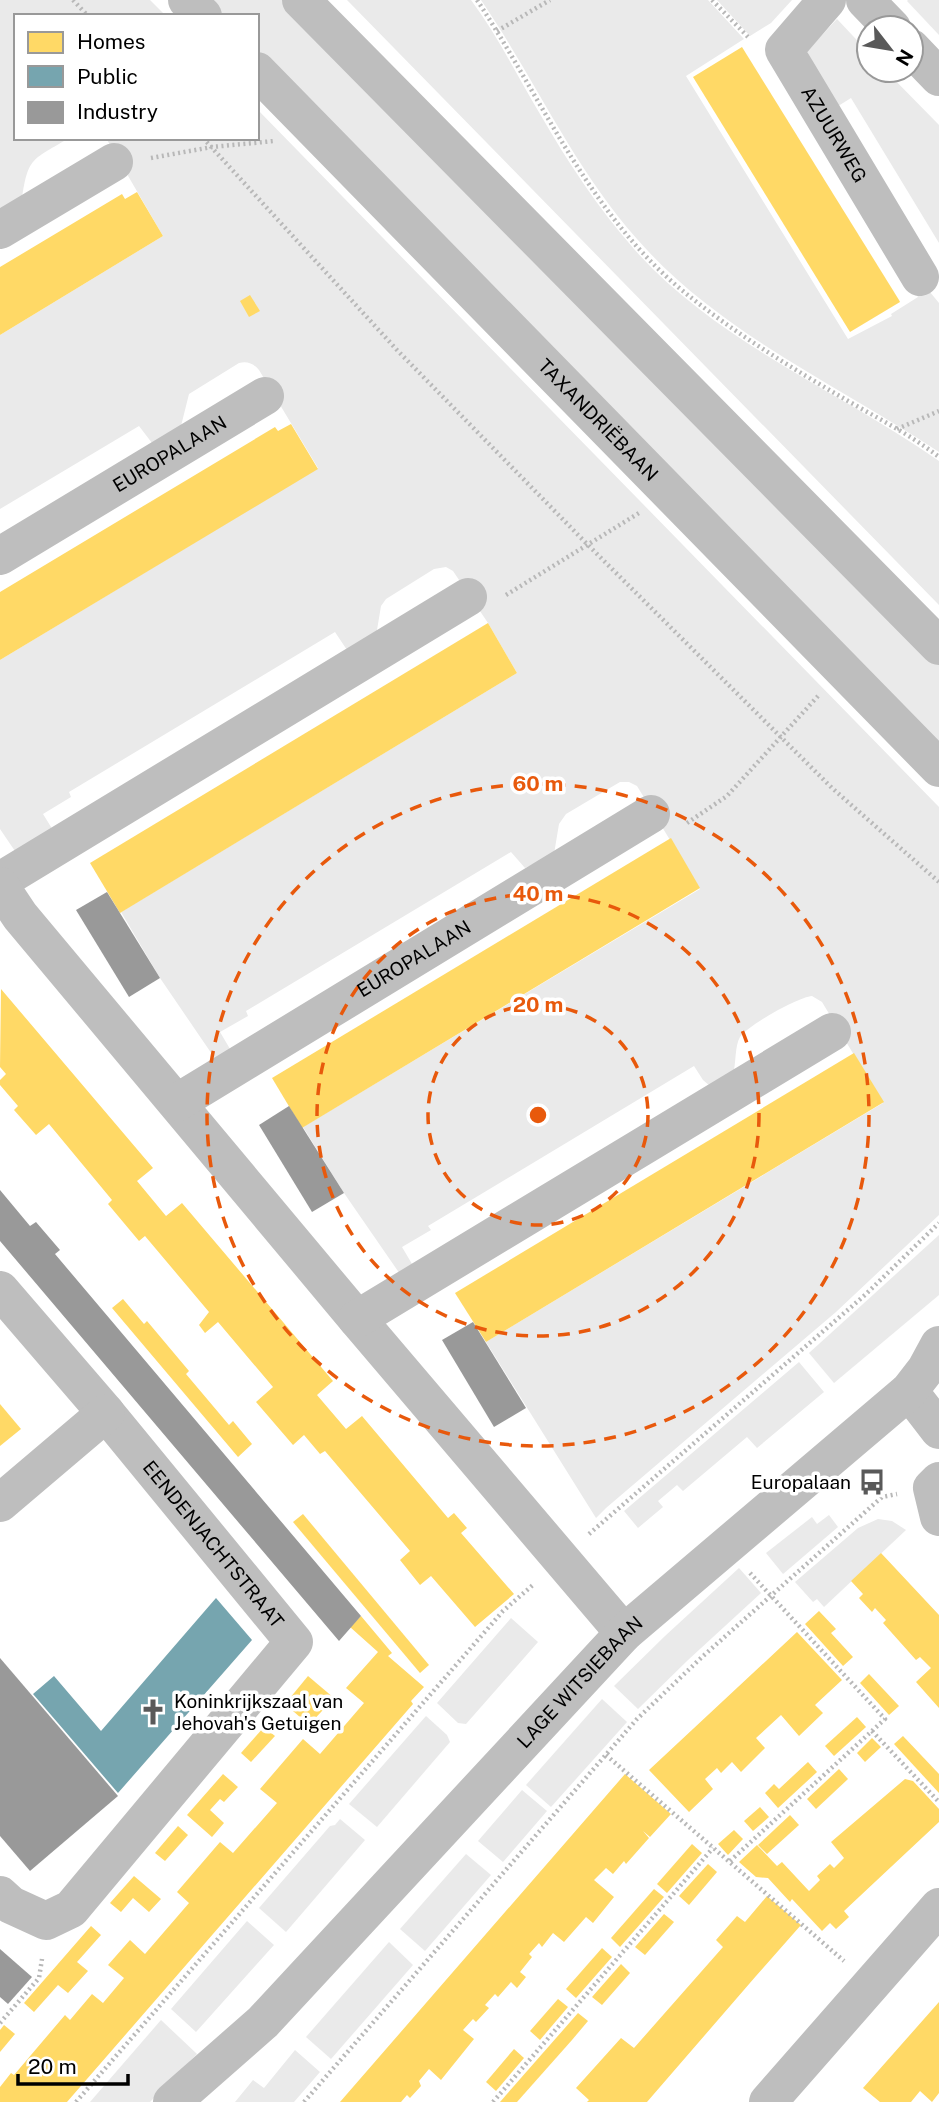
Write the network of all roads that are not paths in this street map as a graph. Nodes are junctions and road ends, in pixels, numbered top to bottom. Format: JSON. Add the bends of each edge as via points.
{"nodes":[{"id":1,"x":187,"y":0,"type":"edge"},
{"id":2,"x":301,"y":0,"type":"edge"},
{"id":3,"x":827,"y":0,"type":"edge"},
{"id":4,"x":865,"y":0,"type":"edge"},
{"id":5,"x":201,"y":14,"type":"edge"},
{"id":6,"x":878,"y":14,"type":"edge"},
{"id":7,"x":925,"y":62,"type":"edge"},
{"id":8,"x":259,"y":73,"type":"edge"},
{"id":9,"x":939,"y":77,"type":"edge"},
{"id":10,"x":114,"y":162,"type":"road end"},
{"id":11,"x":0,"y":230,"type":"edge"},
{"id":12,"x":920,"y":277,"type":"dead end"},
{"id":13,"x":265,"y":396,"type":"dead end"},
{"id":14,"x":0,"y":556,"type":"edge"},
{"id":15,"x":468,"y":597,"type":"road end"},
{"id":16,"x":939,"y":646,"type":"edge"},
{"id":17,"x":939,"y":768,"type":"edge"},
{"id":18,"x":651,"y":814,"type":"road end"},
{"id":19,"x":5,"y":904,"type":"edge"},
{"id":20,"x":832,"y":1032,"type":"dead end"},
{"id":21,"x":178,"y":1102,"type":"junction"},
{"id":22,"x":0,"y":1290,"type":"edge"},
{"id":23,"x":357,"y":1319,"type":"junction"},
{"id":24,"x":928,"y":1367,"type":"edge"},
{"id":25,"x":106,"y":1413,"type":"junction"},
{"id":26,"x":939,"y":1430,"type":"edge"},
{"id":27,"x":0,"y":1503,"type":"edge"},
{"id":28,"x":624,"y":1633,"type":"junction"},
{"id":29,"x":0,"y":1895,"type":"edge"},
{"id":30,"x":939,"y":1907,"type":"edge"},
{"id":31,"x":263,"y":2022,"type":"junction"},
{"id":32,"x":172,"y":2102,"type":"edge"},
{"id":33,"x":211,"y":2102,"type":"edge"},
{"id":34,"x":768,"y":2102,"type":"edge"}],
"edges":[{"from":1,"to":5,"type":"street"},
{"from":2,"to":16,"type":"street"},
{"from":3,"to":12,"type":"street","name":"AZUURWEG","via":[[784,50]]},
{"from":4,"to":6,"type":"street"},
{"from":7,"to":9,"type":"street"},
{"from":8,"to":17,"type":"street","name":"TAXANDRIËBAAN"},
{"from":10,"to":11,"type":"street"},
{"from":13,"to":14,"type":"street","name":"EUROPALAAN"},
{"from":15,"to":19,"type":"street"},
{"from":18,"to":21,"type":"street","name":"EUROPALAAN"},
{"from":19,"to":21,"type":"street"},
{"from":20,"to":23,"type":"street"},
{"from":21,"to":23,"type":"street"},
{"from":22,"to":25,"type":"street","name":"EENDENJACHTSTRAAT"},
{"from":23,"to":28,"type":"street"},
{"from":24,"to":26,"type":"street"},
{"from":24,"to":28,"type":"street","name":"LAGE WITSIEBAAN"},
{"from":25,"to":27,"type":"street"},
{"from":25,"to":29,"type":"street","name":"EENDENJACHTSTRAAT","via":[[294,1642],[71,1909],[46,1922]]},
{"from":28,"to":31,"type":"street","name":"LAGE WITSIEBAAN"},
{"from":30,"to":34,"type":"street"},
{"from":31,"to":32,"type":"street","name":"LAGE WITSIEBAAN"},
{"from":31,"to":33,"type":"street","name":"LAGE WITSIEBAAN"}]}
